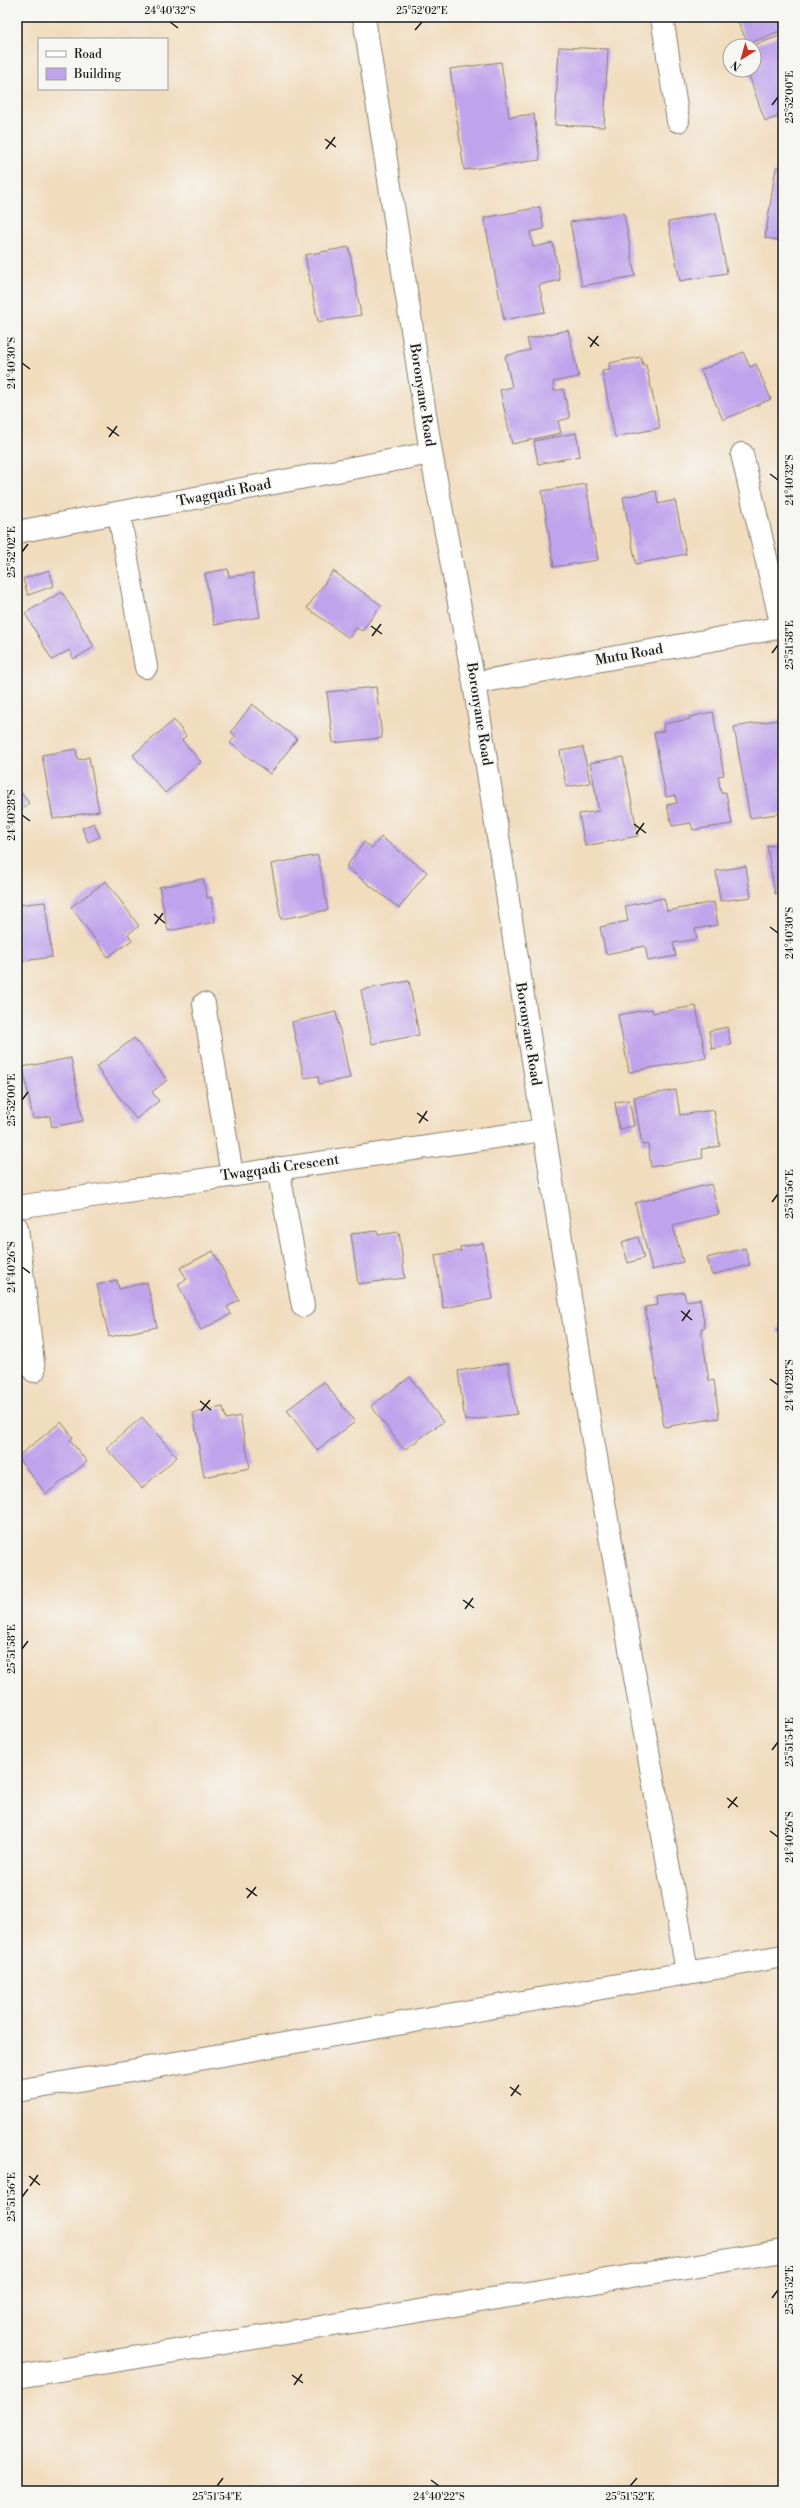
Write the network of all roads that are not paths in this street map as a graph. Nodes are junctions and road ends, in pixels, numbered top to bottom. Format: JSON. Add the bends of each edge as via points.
{"nodes":[{"id":1,"x":364,"y":17,"type":"edge"},
{"id":2,"x":662,"y":17,"type":"edge"},
{"id":3,"x":678,"y":121,"type":"dead end"},
{"id":4,"x":431,"y":453,"type":"junction"},
{"id":5,"x":742,"y":454,"type":"dead end"},
{"id":6,"x":120,"y":513,"type":"junction"},
{"id":7,"x":17,"y":532,"type":"edge"},
{"id":8,"x":783,"y":627,"type":"edge"},
{"id":9,"x":146,"y":667,"type":"dead end"},
{"id":10,"x":474,"y":683,"type":"junction"},
{"id":11,"x":204,"y":1004,"type":"dead end"},
{"id":12,"x":543,"y":1130,"type":"junction"},
{"id":13,"x":278,"y":1168,"type":"junction"},
{"id":14,"x":232,"y":1175,"type":"junction"},
{"id":15,"x":17,"y":1207,"type":"edge"},
{"id":16,"x":17,"y":1228,"type":"edge"},
{"id":17,"x":303,"y":1306,"type":"dead end"},
{"id":18,"x":34,"y":1371,"type":"dead end"},
{"id":19,"x":783,"y":1956,"type":"edge"},
{"id":20,"x":687,"y":1971,"type":"junction"},
{"id":21,"x":17,"y":2091,"type":"edge"},
{"id":22,"x":783,"y":2251,"type":"edge"},
{"id":23,"x":17,"y":2377,"type":"edge"}],
"edges":[{"from":1,"to":4,"type":"street","name":"Boronyane Road"},
{"from":2,"to":3,"type":"street"},
{"from":4,"to":6,"type":"street","name":"Twagqadi Road"},
{"from":4,"to":10,"type":"street","name":"Boronyane Road"},
{"from":5,"to":8,"type":"street"},
{"from":6,"to":7,"type":"street","name":"Twagqadi Road"},
{"from":6,"to":9,"type":"street"},
{"from":8,"to":10,"type":"street","name":"Mutu Road"},
{"from":10,"to":12,"type":"street","name":"Boronyane Road"},
{"from":11,"to":14,"type":"street"},
{"from":12,"to":13,"type":"street","name":"Twagqadi Crescent"},
{"from":12,"to":20,"type":"street","name":"Boronyane Road","via":[[588,1412]]},
{"from":13,"to":14,"type":"street","name":"Twagqadi Crescent"},
{"from":13,"to":17,"type":"street"},
{"from":14,"to":15,"type":"street","name":"Twagqadi Crescent"},
{"from":16,"to":18,"type":"street"},
{"from":19,"to":20,"type":"street"},
{"from":20,"to":21,"type":"street"},
{"from":22,"to":23,"type":"street"}]}
